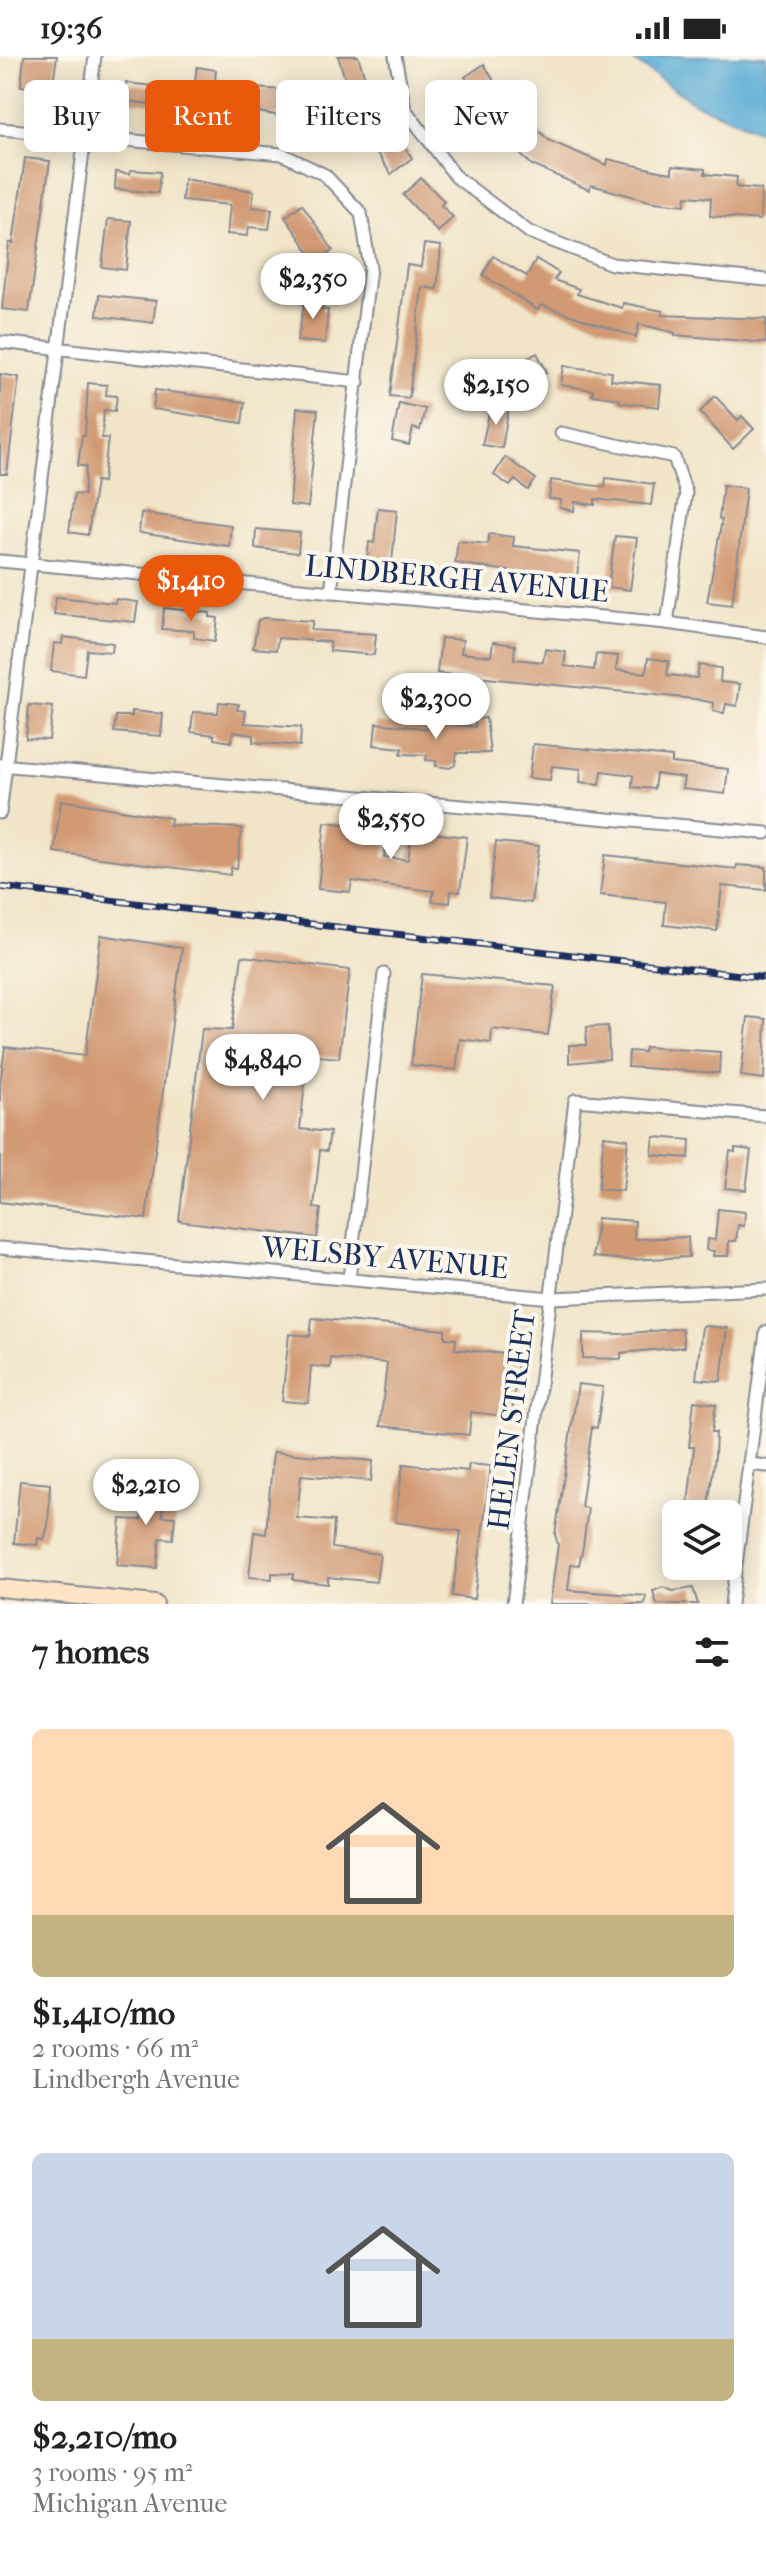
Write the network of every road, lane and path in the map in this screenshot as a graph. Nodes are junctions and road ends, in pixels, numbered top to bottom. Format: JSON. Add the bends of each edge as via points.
{"nodes":[{"id":1,"x":95,"y":56,"type":"edge"},
{"id":2,"x":395,"y":56,"type":"edge"},
{"id":3,"x":92,"y":80,"type":"edge"},
{"id":4,"x":0,"y":129,"type":"edge"},
{"id":5,"x":24,"y":131,"type":"edge"},
{"id":6,"x":129,"y":141,"type":"edge"},
{"id":7,"x":84,"y":152,"type":"edge"},
{"id":8,"x":766,"y":280,"type":"edge"},
{"id":9,"x":0,"y":342,"type":"edge"},
{"id":10,"x":58,"y":347,"type":"junction"},
{"id":11,"x":358,"y":382,"type":"junction"},
{"id":12,"x":561,"y":433,"type":"dead end"},
{"id":13,"x":0,"y":561,"type":"edge"},
{"id":14,"x":31,"y":564,"type":"junction"},
{"id":15,"x":331,"y":592,"type":"junction"},
{"id":16,"x":667,"y":623,"type":"junction"},
{"id":17,"x":766,"y":637,"type":"edge"},
{"id":18,"x":3,"y":766,"type":"edge"},
{"id":19,"x":0,"y":813,"type":"edge"},
{"id":20,"x":766,"y":833,"type":"edge"},
{"id":21,"x":384,"y":974,"type":"dead end"},
{"id":22,"x":766,"y":1116,"type":"edge"},
{"id":23,"x":0,"y":1248,"type":"edge"},
{"id":24,"x":349,"y":1279,"type":"junction"},
{"id":25,"x":766,"y":1289,"type":"edge"},
{"id":26,"x":552,"y":1298,"type":"junction"},
{"id":27,"x":766,"y":1332,"type":"edge"},
{"id":28,"x":749,"y":1464,"type":"junction"},
{"id":29,"x":766,"y":1466,"type":"edge"},
{"id":30,"x":0,"y":1588,"type":"edge"},
{"id":31,"x":155,"y":1604,"type":"edge"},
{"id":32,"x":513,"y":1604,"type":"edge"},
{"id":33,"x":731,"y":1604,"type":"edge"}],
"edges":[{"from":1,"to":3,"type":"street"},
{"from":2,"to":8,"type":"street","via":[[405,109],[456,177],[529,232],[612,264]]},
{"from":4,"to":5,"type":"street"},
{"from":6,"to":11,"type":"street","via":[[282,154],[325,175],[361,213],[370,268]]},
{"from":7,"to":10,"type":"street"},
{"from":9,"to":10,"type":"street"},
{"from":10,"to":11,"type":"street"},
{"from":10,"to":14,"type":"street"},
{"from":11,"to":15,"type":"street"},
{"from":12,"to":16,"type":"street","via":[[674,457],[686,493]]},
{"from":13,"to":14,"type":"street","name":"LINDBERGH AVENUE"},
{"from":14,"to":15,"type":"street","name":"LINDBERGH AVENUE"},
{"from":14,"to":18,"type":"street"},
{"from":15,"to":16,"type":"street","name":"LINDBERGH AVENUE"},
{"from":16,"to":17,"type":"street","name":"LINDBERGH AVENUE"},
{"from":18,"to":19,"type":"street"},
{"from":18,"to":20,"type":"street"},
{"from":21,"to":24,"type":"street"},
{"from":22,"to":26,"type":"street","name":"HELEN STREET","via":[[575,1100]]},
{"from":23,"to":24,"type":"street","name":"WELSBY AVENUE"},
{"from":24,"to":26,"type":"street","name":"WELSBY AVENUE"},
{"from":25,"to":26,"type":"street","name":"WELSBY AVENUE"},
{"from":26,"to":32,"type":"street","name":"HELEN STREET"},
{"from":27,"to":28,"type":"street"},
{"from":28,"to":29,"type":"street"},
{"from":28,"to":33,"type":"street"},
{"from":30,"to":31,"type":"street"}]}
